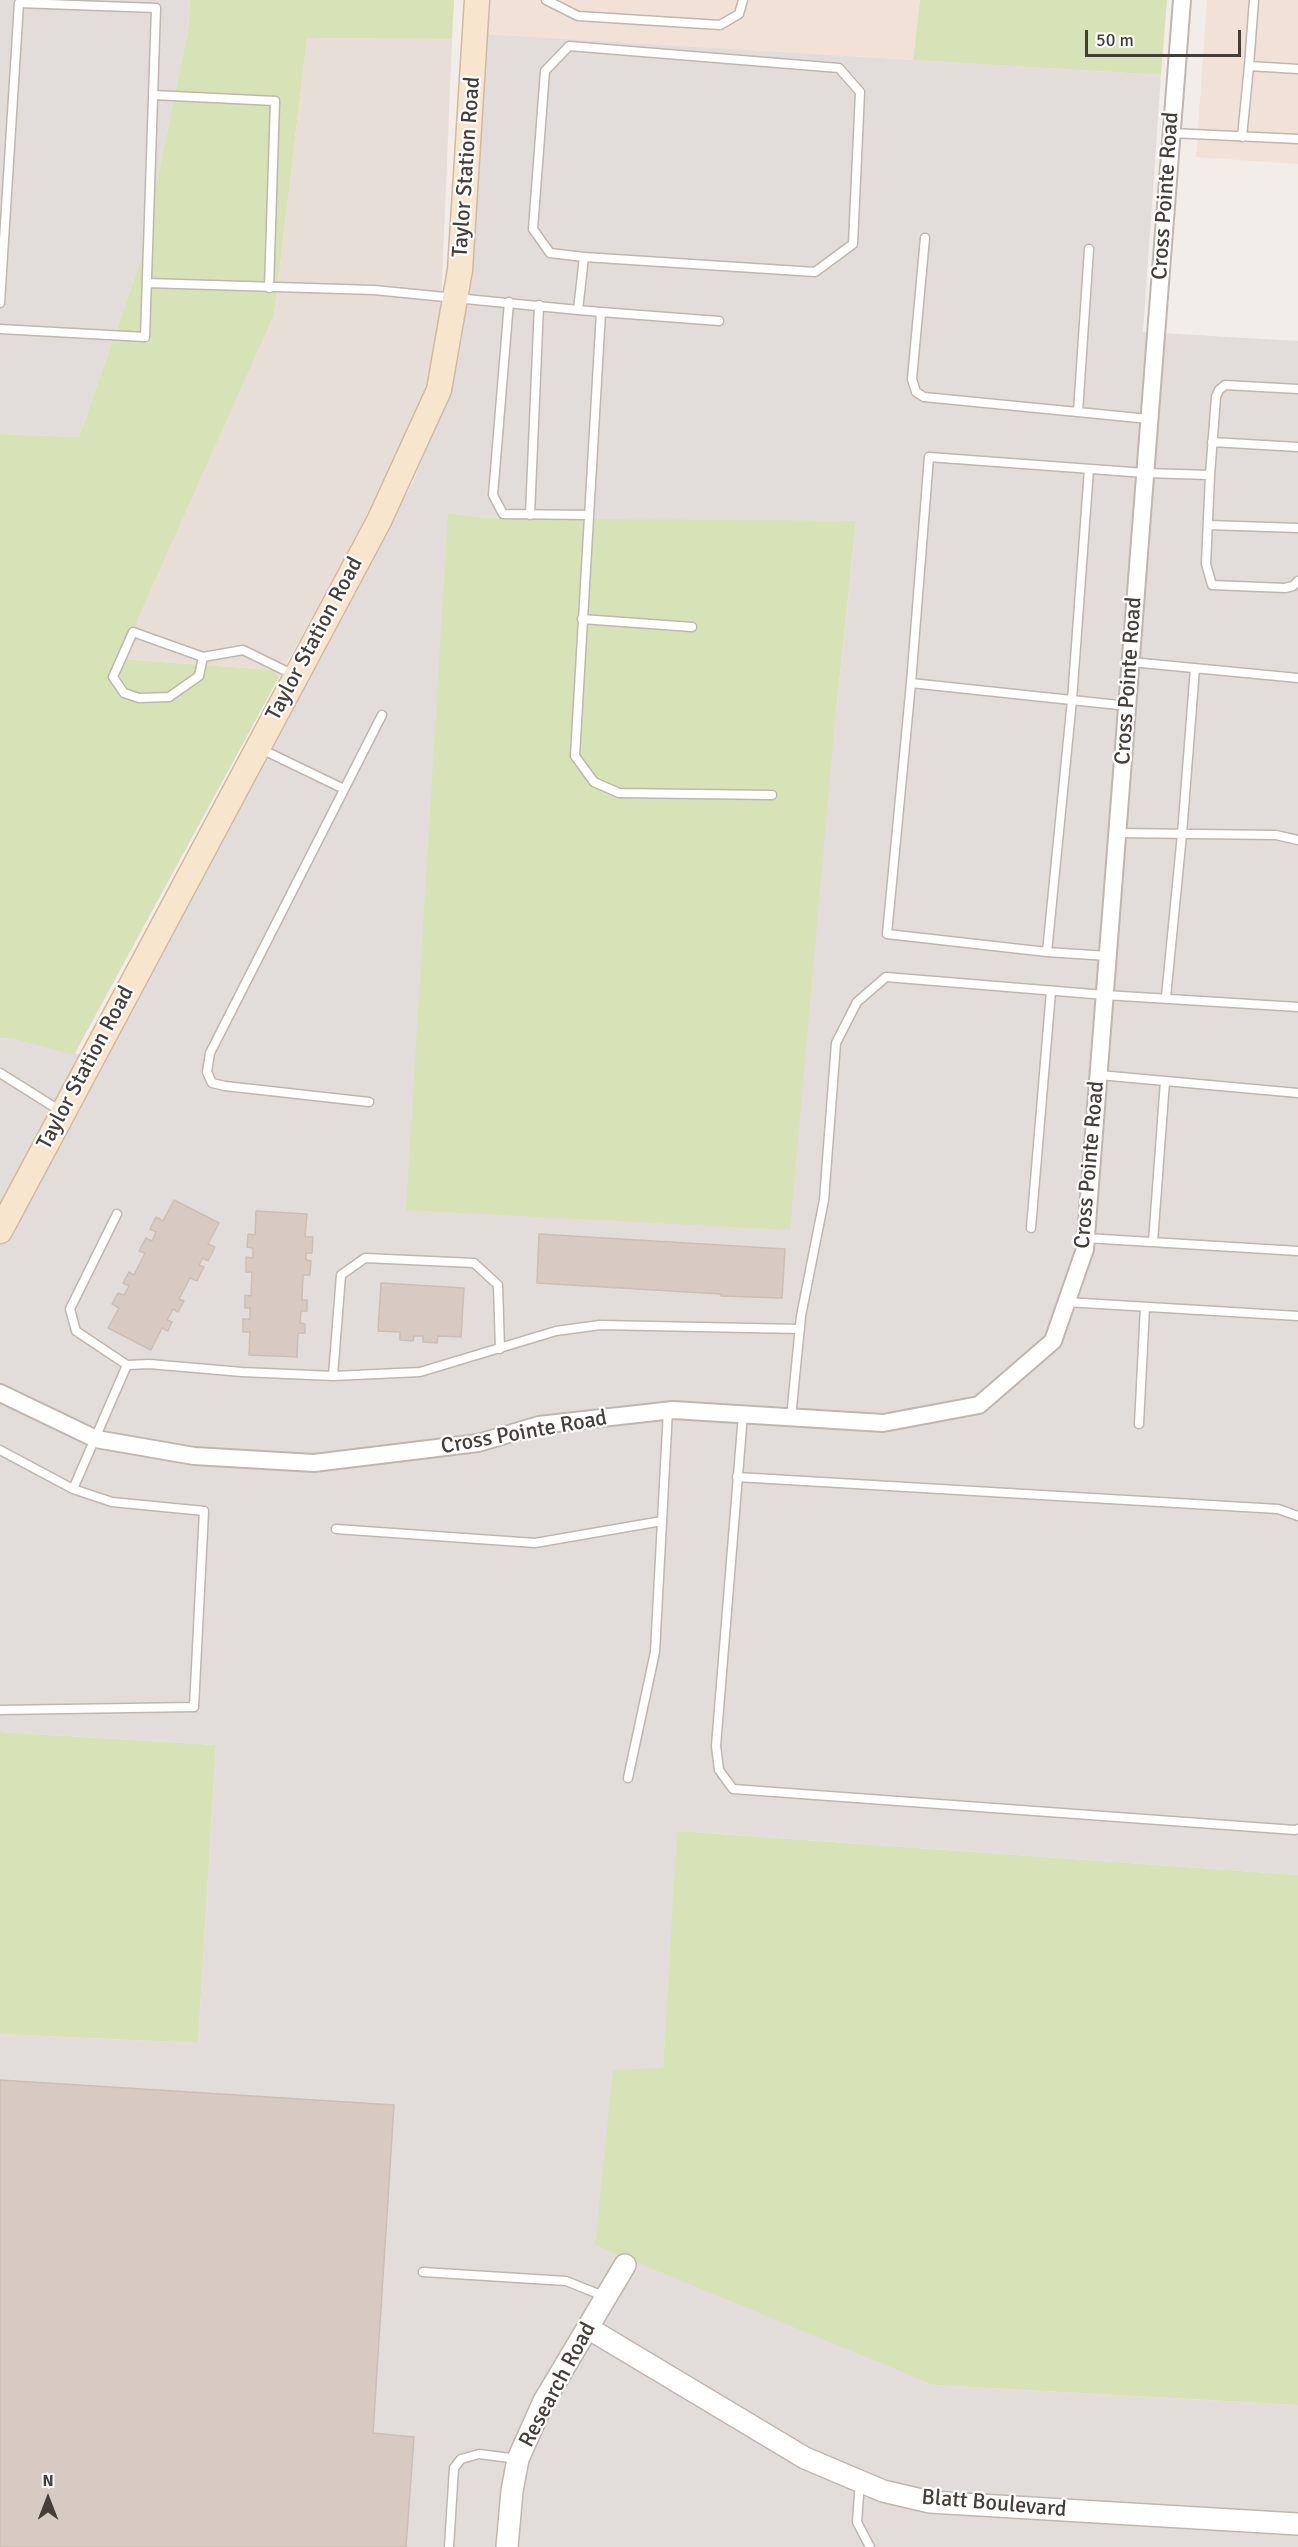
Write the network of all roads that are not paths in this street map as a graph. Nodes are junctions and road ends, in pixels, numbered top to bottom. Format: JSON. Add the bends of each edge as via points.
{"nodes":[{"id":1,"x":477,"y":0,"type":"edge"},
{"id":2,"x":548,"y":0,"type":"edge"},
{"id":3,"x":743,"y":0,"type":"edge"},
{"id":4,"x":1182,"y":0,"type":"edge"},
{"id":5,"x":1254,"y":0,"type":"edge"},
{"id":6,"x":1249,"y":66,"type":"junction"},
{"id":7,"x":1298,"y":69,"type":"edge"},
{"id":8,"x":153,"y":95,"type":"junction"},
{"id":9,"x":1171,"y":133,"type":"junction"},
{"id":10,"x":1242,"y":137,"type":"junction"},
{"id":11,"x":1298,"y":140,"type":"edge"},
{"id":12,"x":925,"y":238,"type":"dead end"},
{"id":13,"x":1089,"y":249,"type":"dead end"},
{"id":14,"x":584,"y":257,"type":"junction"},
{"id":15,"x":147,"y":283,"type":"junction"},
{"id":16,"x":269,"y":288,"type":"junction"},
{"id":17,"x":456,"y":297,"type":"junction"},
{"id":18,"x":509,"y":302,"type":"junction"},
{"id":19,"x":0,"y":303,"type":"edge"},
{"id":20,"x":539,"y":305,"type":"junction"},
{"id":21,"x":578,"y":310,"type":"junction"},
{"id":22,"x":601,"y":312,"type":"junction"},
{"id":23,"x":719,"y":321,"type":"dead end"},
{"id":24,"x":0,"y":329,"type":"edge"},
{"id":25,"x":1298,"y":389,"type":"edge"},
{"id":26,"x":1078,"y":412,"type":"junction"},
{"id":27,"x":1149,"y":419,"type":"junction"},
{"id":28,"x":1212,"y":442,"type":"junction"},
{"id":29,"x":1298,"y":447,"type":"edge"},
{"id":30,"x":1089,"y":469,"type":"junction"},
{"id":31,"x":1145,"y":473,"type":"junction"},
{"id":32,"x":1210,"y":475,"type":"junction"},
{"id":33,"x":530,"y":515,"type":"junction"},
{"id":34,"x":589,"y":515,"type":"junction"},
{"id":35,"x":1208,"y":525,"type":"junction"},
{"id":36,"x":1298,"y":528,"type":"edge"},
{"id":37,"x":1298,"y":581,"type":"edge"},
{"id":38,"x":582,"y":619,"type":"junction"},
{"id":39,"x":692,"y":627,"type":"dead end"},
{"id":40,"x":202,"y":657,"type":"junction"},
{"id":41,"x":1131,"y":662,"type":"junction"},
{"id":42,"x":1194,"y":668,"type":"junction"},
{"id":43,"x":295,"y":675,"type":"junction"},
{"id":44,"x":1298,"y":678,"type":"edge"},
{"id":45,"x":911,"y":683,"type":"junction"},
{"id":46,"x":1072,"y":700,"type":"junction"},
{"id":47,"x":1128,"y":706,"type":"junction"},
{"id":48,"x":382,"y":715,"type":"dead end"},
{"id":49,"x":256,"y":747,"type":"junction"},
{"id":50,"x":344,"y":789,"type":"junction"},
{"id":51,"x":772,"y":795,"type":"dead end"},
{"id":52,"x":1117,"y":833,"type":"junction"},
{"id":53,"x":1182,"y":834,"type":"junction"},
{"id":54,"x":1298,"y":840,"type":"edge"},
{"id":55,"x":1047,"y":952,"type":"junction"},
{"id":56,"x":1108,"y":956,"type":"junction"},
{"id":57,"x":1051,"y":991,"type":"junction"},
{"id":58,"x":1105,"y":995,"type":"junction"},
{"id":59,"x":1166,"y":997,"type":"junction"},
{"id":60,"x":1298,"y":1007,"type":"edge"},
{"id":61,"x":0,"y":1072,"type":"edge"},
{"id":62,"x":1099,"y":1075,"type":"junction"},
{"id":63,"x":1165,"y":1081,"type":"junction"},
{"id":64,"x":1298,"y":1093,"type":"edge"},
{"id":65,"x":369,"y":1102,"type":"dead end"},
{"id":66,"x":62,"y":1113,"type":"junction"},
{"id":67,"x":117,"y":1214,"type":"dead end"},
{"id":68,"x":1031,"y":1228,"type":"dead end"},
{"id":69,"x":0,"y":1232,"type":"edge"},
{"id":70,"x":1086,"y":1238,"type":"junction"},
{"id":71,"x":1153,"y":1242,"type":"junction"},
{"id":72,"x":1298,"y":1251,"type":"edge"},
{"id":73,"x":1066,"y":1302,"type":"junction"},
{"id":74,"x":1145,"y":1307,"type":"junction"},
{"id":75,"x":1298,"y":1316,"type":"edge"},
{"id":76,"x":800,"y":1329,"type":"junction"},
{"id":77,"x":500,"y":1349,"type":"junction"},
{"id":78,"x":127,"y":1365,"type":"junction"},
{"id":79,"x":333,"y":1376,"type":"junction"},
{"id":80,"x":0,"y":1393,"type":"edge"},
{"id":81,"x":668,"y":1410,"type":"junction"},
{"id":82,"x":742,"y":1414,"type":"junction"},
{"id":83,"x":791,"y":1417,"type":"junction"},
{"id":84,"x":1139,"y":1424,"type":"dead end"},
{"id":85,"x":96,"y":1439,"type":"junction"},
{"id":86,"x":0,"y":1450,"type":"edge"},
{"id":87,"x":737,"y":1477,"type":"junction"},
{"id":88,"x":73,"y":1489,"type":"junction"},
{"id":89,"x":1298,"y":1516,"type":"edge"},
{"id":90,"x":662,"y":1521,"type":"junction"},
{"id":91,"x":336,"y":1529,"type":"dead end"},
{"id":92,"x":0,"y":1710,"type":"edge"},
{"id":93,"x":628,"y":1778,"type":"dead end"},
{"id":94,"x":1298,"y":1829,"type":"edge"},
{"id":95,"x":625,"y":2265,"type":"dead end"},
{"id":96,"x":423,"y":2272,"type":"dead end"},
{"id":97,"x":606,"y":2298,"type":"junction"},
{"id":98,"x":588,"y":2328,"type":"junction"},
{"id":99,"x":518,"y":2459,"type":"junction"},
{"id":100,"x":860,"y":2481,"type":"junction"},
{"id":101,"x":1298,"y":2524,"type":"edge"},
{"id":102,"x":449,"y":2547,"type":"edge"},
{"id":103,"x":507,"y":2547,"type":"edge"},
{"id":104,"x":870,"y":2547,"type":"edge"}],
"edges":[{"from":1,"to":17,"type":"main road","name":"Taylor Station Road"},
{"from":2,"to":3,"type":"lane","via":[[578,16],[720,26],[739,14]]},
{"from":4,"to":9,"type":"street","name":"Cross Pointe Road"},
{"from":5,"to":6,"type":"lane"},
{"from":6,"to":7,"type":"lane"},
{"from":6,"to":10,"type":"lane"},
{"from":8,"to":15,"type":"lane"},
{"from":8,"to":16,"type":"lane","via":[[275,101]]},
{"from":8,"to":19,"type":"lane","via":[[156,9],[19,3]]},
{"from":9,"to":10,"type":"lane"},
{"from":9,"to":27,"type":"street","name":"Cross Pointe Road"},
{"from":10,"to":11,"type":"lane"},
{"from":12,"to":26,"type":"lane","via":[[912,379],[916,392],[924,397]]},
{"from":13,"to":26,"type":"lane"},
{"from":14,"to":14,"type":"lane","via":[[550,253],[533,229],[545,71],[569,46],[839,68],[860,92],[853,244],[815,272]]},
{"from":14,"to":21,"type":"lane"},
{"from":15,"to":16,"type":"lane"},
{"from":15,"to":24,"type":"lane","via":[[145,337]]},
{"from":16,"to":17,"type":"lane","via":[[374,290]]},
{"from":17,"to":18,"type":"lane"},
{"from":17,"to":43,"type":"main road","name":"Taylor Station Road","via":[[440,390],[379,521]]},
{"from":18,"to":20,"type":"lane"},
{"from":18,"to":33,"type":"lane","via":[[493,495],[503,514]]},
{"from":20,"to":21,"type":"lane"},
{"from":20,"to":33,"type":"lane"},
{"from":21,"to":22,"type":"lane"},
{"from":22,"to":23,"type":"lane"},
{"from":22,"to":34,"type":"lane"},
{"from":25,"to":28,"type":"lane","via":[[1225,385],[1215,397]]},
{"from":26,"to":27,"type":"lane"},
{"from":27,"to":31,"type":"street","name":"Cross Pointe Road"},
{"from":28,"to":29,"type":"lane"},
{"from":28,"to":32,"type":"lane"},
{"from":30,"to":31,"type":"lane"},
{"from":30,"to":45,"type":"lane","via":[[929,457]]},
{"from":30,"to":46,"type":"lane"},
{"from":31,"to":32,"type":"lane"},
{"from":31,"to":41,"type":"street","name":"Cross Pointe Road"},
{"from":32,"to":35,"type":"lane"},
{"from":33,"to":34,"type":"lane"},
{"from":34,"to":38,"type":"lane"},
{"from":35,"to":36,"type":"lane"},
{"from":35,"to":37,"type":"lane","via":[[1206,564],[1212,585],[1285,588]]},
{"from":38,"to":39,"type":"lane"},
{"from":38,"to":51,"type":"lane","via":[[574,756],[594,782],[620,793]]},
{"from":40,"to":40,"type":"lane","via":[[134,632],[113,677],[124,693],[139,699],[168,697],[199,676]]},
{"from":40,"to":43,"type":"lane","via":[[243,650]]},
{"from":41,"to":42,"type":"lane"},
{"from":41,"to":47,"type":"street","name":"Cross Pointe Road"},
{"from":42,"to":44,"type":"lane"},
{"from":42,"to":53,"type":"lane"},
{"from":43,"to":49,"type":"main road","name":"Taylor Station Road"},
{"from":45,"to":46,"type":"lane"},
{"from":45,"to":55,"type":"lane","via":[[887,934]]},
{"from":46,"to":47,"type":"lane"},
{"from":46,"to":55,"type":"lane"},
{"from":47,"to":52,"type":"street","name":"Cross Pointe Road"},
{"from":48,"to":50,"type":"lane"},
{"from":49,"to":50,"type":"lane"},
{"from":49,"to":66,"type":"main road","name":"Taylor Station Road"},
{"from":50,"to":65,"type":"lane","via":[[210,1053],[207,1072],[212,1083],[225,1086]]},
{"from":52,"to":53,"type":"lane"},
{"from":52,"to":56,"type":"street","name":"Cross Pointe Road"},
{"from":53,"to":54,"type":"lane","via":[[1276,835]]},
{"from":53,"to":59,"type":"lane"},
{"from":55,"to":56,"type":"lane"},
{"from":56,"to":58,"type":"street","name":"Cross Pointe Road"},
{"from":57,"to":58,"type":"lane"},
{"from":57,"to":68,"type":"lane"},
{"from":57,"to":76,"type":"lane","via":[[886,977],[857,1002],[836,1043],[824,1200]]},
{"from":58,"to":59,"type":"lane"},
{"from":58,"to":62,"type":"street","name":"Cross Pointe Road"},
{"from":59,"to":60,"type":"lane"},
{"from":61,"to":66,"type":"lane"},
{"from":62,"to":63,"type":"lane"},
{"from":62,"to":70,"type":"street","name":"Cross Pointe Road"},
{"from":63,"to":64,"type":"lane"},
{"from":63,"to":71,"type":"lane"},
{"from":66,"to":69,"type":"main road","name":"Taylor Station Road"},
{"from":67,"to":78,"type":"lane","via":[[70,1309],[76,1331]]},
{"from":70,"to":71,"type":"lane"},
{"from":70,"to":73,"type":"street","name":"Cross Pointe Road"},
{"from":71,"to":72,"type":"lane"},
{"from":73,"to":74,"type":"lane"},
{"from":73,"to":83,"type":"street","name":"Cross Pointe Road","via":[[1053,1341],[979,1405],[884,1423]]},
{"from":74,"to":75,"type":"lane"},
{"from":74,"to":84,"type":"lane"},
{"from":76,"to":77,"type":"lane","via":[[600,1325],[556,1331]]},
{"from":76,"to":83,"type":"lane"},
{"from":77,"to":79,"type":"lane","via":[[420,1372]]},
{"from":77,"to":79,"type":"lane","via":[[498,1286],[474,1263],[365,1258],[341,1275]]},
{"from":78,"to":79,"type":"lane"},
{"from":78,"to":85,"type":"lane"},
{"from":80,"to":85,"type":"street","name":"Cross Pointe Road"},
{"from":81,"to":82,"type":"street","name":"Cross Pointe Road"},
{"from":81,"to":85,"type":"street","name":"Cross Pointe Road","via":[[539,1425],[478,1443],[315,1463],[194,1456]]},
{"from":81,"to":90,"type":"lane"},
{"from":82,"to":83,"type":"street","name":"Cross Pointe Road"},
{"from":82,"to":87,"type":"lane"},
{"from":85,"to":88,"type":"lane"},
{"from":86,"to":88,"type":"lane"},
{"from":87,"to":89,"type":"lane","via":[[1278,1509]]},
{"from":87,"to":94,"type":"lane","via":[[717,1746],[719,1770],[734,1789]]},
{"from":88,"to":92,"type":"lane","via":[[112,1502],[204,1510],[194,1707]]},
{"from":90,"to":91,"type":"lane","via":[[535,1543]]},
{"from":90,"to":93,"type":"lane","via":[[655,1652]]},
{"from":95,"to":97,"type":"street","name":"Research Road"},
{"from":96,"to":97,"type":"lane","via":[[566,2281]]},
{"from":97,"to":98,"type":"street","name":"Research Road"},
{"from":98,"to":99,"type":"street","name":"Research Road","via":[[544,2401]]},
{"from":98,"to":100,"type":"street","name":"Blatt Boulevard","via":[[805,2458]]},
{"from":99,"to":102,"type":"lane","via":[[479,2454],[461,2459],[454,2468]]},
{"from":99,"to":103,"type":"street","name":"Research Road"},
{"from":100,"to":101,"type":"street","name":"Blatt Boulevard","via":[[930,2502]]},
{"from":100,"to":104,"type":"lane","via":[[857,2522]]}]}
